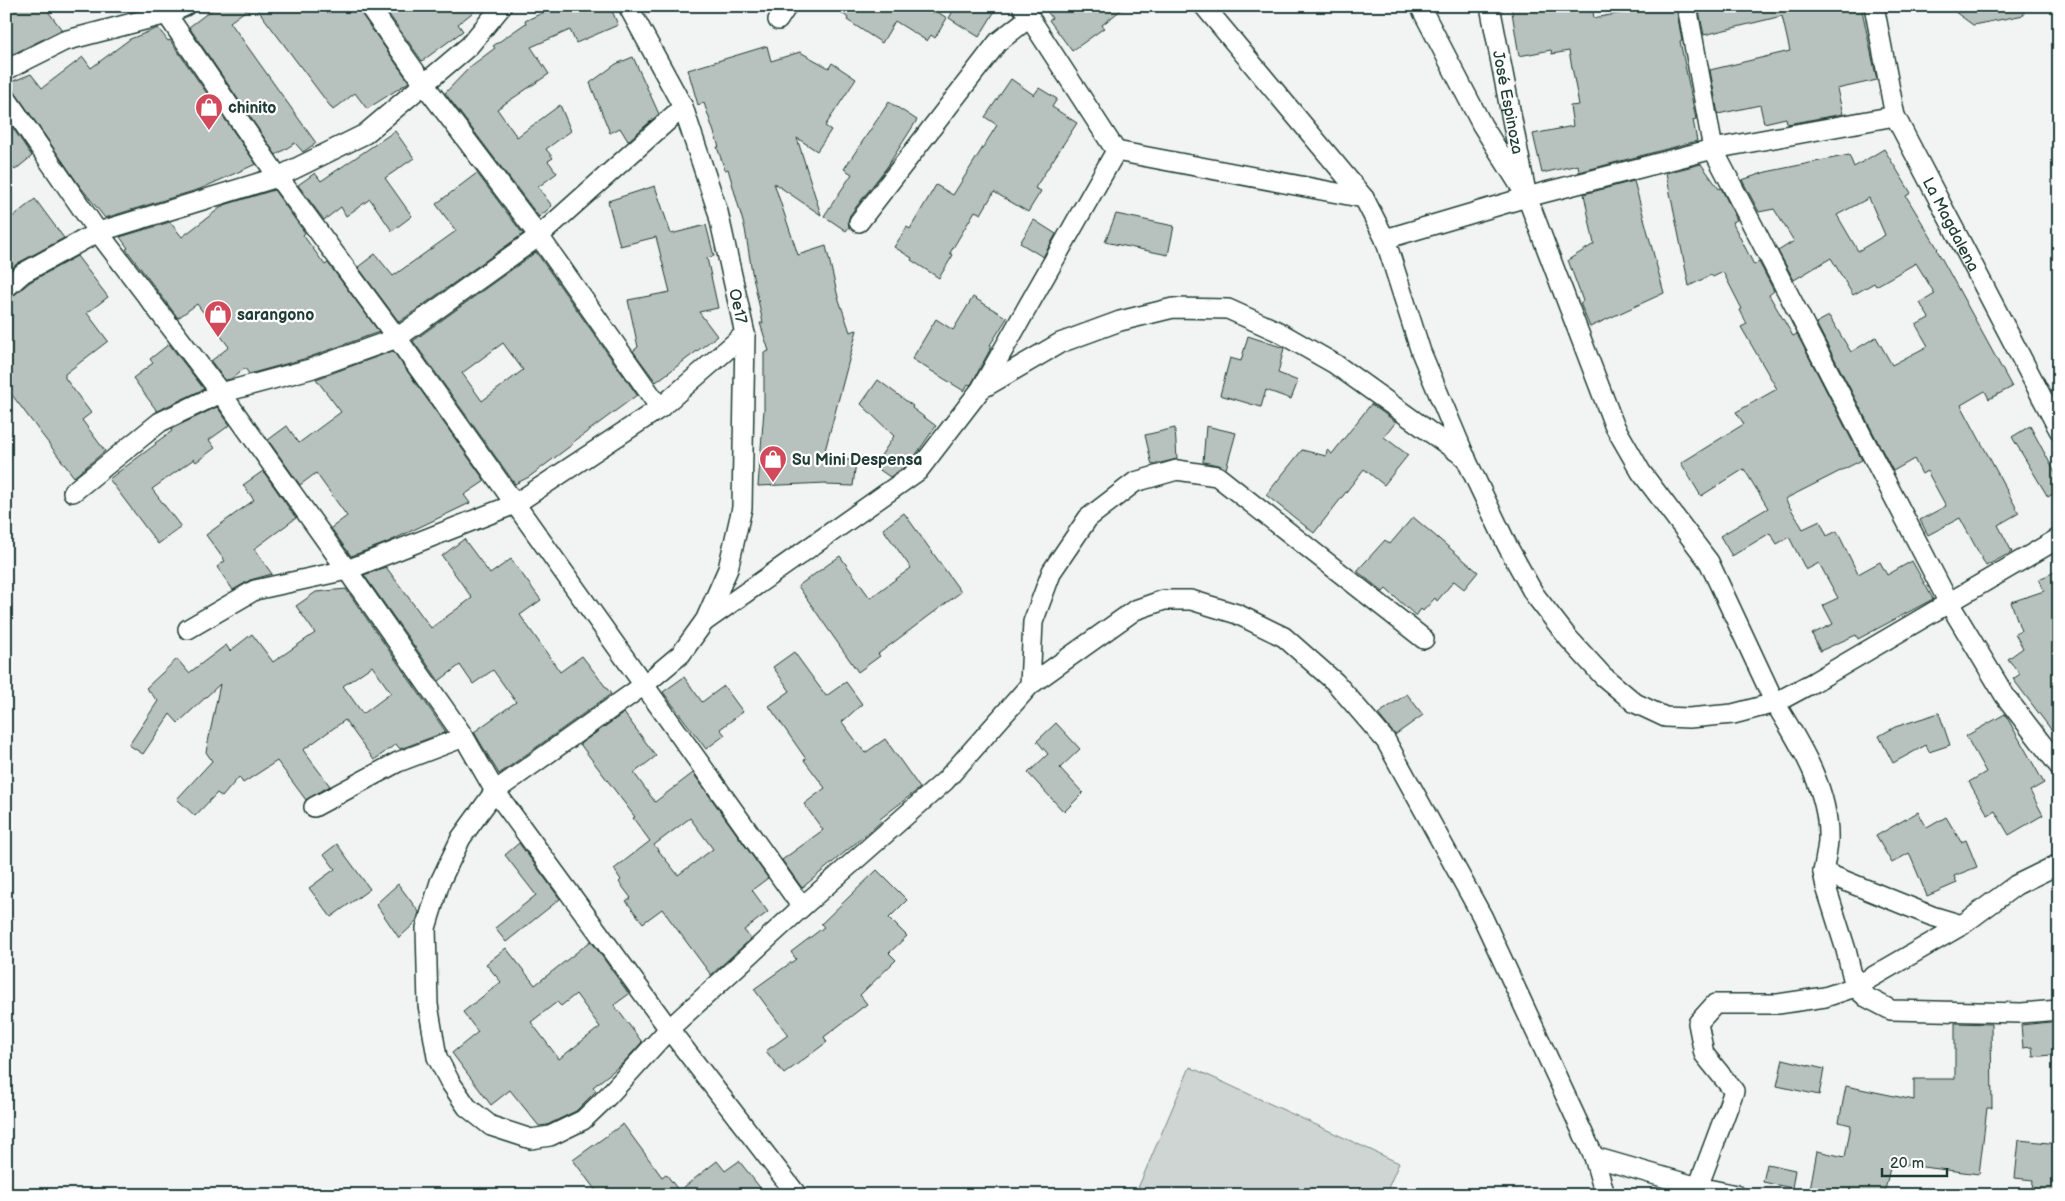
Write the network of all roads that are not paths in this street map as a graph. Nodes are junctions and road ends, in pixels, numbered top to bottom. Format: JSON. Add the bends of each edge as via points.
{"nodes":[{"id":1,"x":185,"y":6,"type":"edge"},
{"id":2,"x":369,"y":6,"type":"edge"},
{"id":3,"x":502,"y":6,"type":"edge"},
{"id":4,"x":628,"y":6,"type":"edge"},
{"id":5,"x":1204,"y":6,"type":"edge"},
{"id":6,"x":1420,"y":6,"type":"edge"},
{"id":7,"x":1490,"y":6,"type":"edge"},
{"id":8,"x":1687,"y":6,"type":"edge"},
{"id":9,"x":1874,"y":6,"type":"edge"},
{"id":10,"x":164,"y":10,"type":"edge"},
{"id":11,"x":1026,"y":12,"type":"edge"},
{"id":12,"x":6,"y":70,"type":"edge"},
{"id":13,"x":424,"y":84,"type":"junction"},
{"id":14,"x":6,"y":98,"type":"edge"},
{"id":15,"x":683,"y":107,"type":"junction"},
{"id":16,"x":1895,"y":116,"type":"junction"},
{"id":17,"x":1714,"y":148,"type":"junction"},
{"id":18,"x":1116,"y":151,"type":"junction"},
{"id":19,"x":278,"y":177,"type":"junction"},
{"id":20,"x":1527,"y":197,"type":"junction"},
{"id":21,"x":1364,"y":198,"type":"junction"},
{"id":22,"x":859,"y":222,"type":"dead end"},
{"id":23,"x":98,"y":232,"type":"junction"},
{"id":24,"x":539,"y":236,"type":"junction"},
{"id":25,"x":1385,"y":239,"type":"junction"},
{"id":26,"x":6,"y":288,"type":"edge"},
{"id":27,"x":745,"y":334,"type":"junction"},
{"id":28,"x":397,"y":338,"type":"junction"},
{"id":29,"x":982,"y":389,"type":"junction"},
{"id":30,"x":222,"y":393,"type":"junction"},
{"id":31,"x":660,"y":408,"type":"junction"},
{"id":32,"x":2059,"y":430,"type":"edge"},
{"id":33,"x":1466,"y":459,"type":"junction"},
{"id":34,"x":74,"y":492,"type":"dead end"},
{"id":35,"x":515,"y":504,"type":"junction"},
{"id":36,"x":2059,"y":538,"type":"edge"},
{"id":37,"x":347,"y":570,"type":"junction"},
{"id":38,"x":1949,"y":603,"type":"junction"},
{"id":39,"x":704,"y":622,"type":"junction"},
{"id":40,"x":188,"y":629,"type":"dead end"},
{"id":41,"x":1424,"y":639,"type":"dead end"},
{"id":42,"x":644,"y":685,"type":"junction"},
{"id":43,"x":1030,"y":685,"type":"junction"},
{"id":44,"x":1775,"y":703,"type":"junction"},
{"id":45,"x":464,"y":737,"type":"junction"},
{"id":46,"x":2059,"y":766,"type":"edge"},
{"id":47,"x":495,"y":791,"type":"junction"},
{"id":48,"x":314,"y":807,"type":"dead end"},
{"id":49,"x":2059,"y":864,"type":"edge"},
{"id":50,"x":1823,"y":872,"type":"junction"},
{"id":51,"x":802,"y":907,"type":"junction"},
{"id":52,"x":1962,"y":925,"type":"junction"},
{"id":53,"x":1855,"y":987,"type":"junction"},
{"id":54,"x":2059,"y":1010,"type":"edge"},
{"id":55,"x":669,"y":1029,"type":"junction"},
{"id":56,"x":1594,"y":1157,"type":"junction"},
{"id":57,"x":1698,"y":1187,"type":"junction"},
{"id":58,"x":797,"y":1195,"type":"edge"},
{"id":59,"x":1605,"y":1195,"type":"edge"},
{"id":60,"x":1736,"y":1195,"type":"edge"}],
"edges":[{"from":1,"to":10,"type":"street"},
{"from":2,"to":13,"type":"street"},
{"from":3,"to":13,"type":"street","via":[[469,46]]},
{"from":4,"to":15,"type":"street","name":"Oe17"},
{"from":5,"to":21,"type":"street"},
{"from":6,"to":20,"type":"street","via":[[1482,125]]},
{"from":7,"to":20,"type":"street","name":"José Espinoza"},
{"from":8,"to":17,"type":"street"},
{"from":9,"to":16,"type":"street","name":"La Magdalena"},
{"from":10,"to":12,"type":"street","via":[[64,41]]},
{"from":10,"to":19,"type":"street"},
{"from":11,"to":18,"type":"street"},
{"from":11,"to":22,"type":"street","via":[[998,42]]},
{"from":13,"to":19,"type":"street","via":[[365,134]]},
{"from":13,"to":24,"type":"street"},
{"from":14,"to":23,"type":"street"},
{"from":15,"to":24,"type":"street"},
{"from":15,"to":27,"type":"street","name":"Oe17","via":[[718,212]]},
{"from":16,"to":17,"type":"street"},
{"from":16,"to":32,"type":"street","name":"La Magdalena"},
{"from":17,"to":20,"type":"street"},
{"from":17,"to":38,"type":"street"},
{"from":18,"to":21,"type":"street"},
{"from":18,"to":29,"type":"street"},
{"from":19,"to":23,"type":"street"},
{"from":19,"to":28,"type":"street"},
{"from":20,"to":25,"type":"street"},
{"from":20,"to":44,"type":"street","via":[[1614,425],[1641,472],[1709,562]]},
{"from":21,"to":25,"type":"street"},
{"from":23,"to":26,"type":"street","via":[[23,273]]},
{"from":23,"to":30,"type":"street"},
{"from":24,"to":28,"type":"street"},
{"from":24,"to":31,"type":"street"},
{"from":25,"to":33,"type":"street","via":[[1421,352]]},
{"from":27,"to":31,"type":"street"},
{"from":27,"to":39,"type":"street","name":"Oe17","via":[[742,508],[728,569]]},
{"from":28,"to":30,"type":"street","via":[[310,369]]},
{"from":28,"to":35,"type":"street"},
{"from":29,"to":33,"type":"street","via":[[1060,343],[1120,321],[1173,308],[1228,309],[1277,331],[1335,364]]},
{"from":29,"to":39,"type":"street","via":[[918,471]]},
{"from":30,"to":34,"type":"street","via":[[160,422]]},
{"from":30,"to":37,"type":"street"},
{"from":31,"to":35,"type":"street"},
{"from":33,"to":44,"type":"street","via":[[1534,594],[1603,676],[1635,703],[1665,717],[1689,718],[1733,714]]},
{"from":35,"to":37,"type":"street"},
{"from":35,"to":42,"type":"street"},
{"from":36,"to":38,"type":"street"},
{"from":37,"to":40,"type":"street","via":[[255,590]]},
{"from":37,"to":45,"type":"street"},
{"from":38,"to":44,"type":"street"},
{"from":38,"to":46,"type":"street","via":[[2006,696]]},
{"from":39,"to":42,"type":"street","via":[[681,654]]},
{"from":41,"to":43,"type":"street","via":[[1217,476],[1177,470],[1135,482],[1088,518],[1052,572],[1033,622]]},
{"from":42,"to":47,"type":"street"},
{"from":42,"to":51,"type":"street"},
{"from":43,"to":51,"type":"street","via":[[945,781]]},
{"from":43,"to":56,"type":"street","via":[[1135,610],[1164,600],[1191,600],[1237,614],[1284,637],[1335,682],[1386,741],[1482,916]]},
{"from":44,"to":50,"type":"street","via":[[1800,745],[1825,811],[1828,841]]},
{"from":45,"to":47,"type":"street"},
{"from":45,"to":48,"type":"street","via":[[398,762]]},
{"from":47,"to":55,"type":"street"},
{"from":47,"to":55,"type":"street","via":[[457,847],[440,882],[426,928],[428,1005],[436,1057],[467,1107],[491,1126],[519,1136],[531,1139],[550,1136],[583,1120]]},
{"from":49,"to":52,"type":"street","via":[[2016,885]]},
{"from":50,"to":52,"type":"street"},
{"from":50,"to":53,"type":"street"},
{"from":51,"to":55,"type":"street"},
{"from":52,"to":53,"type":"street"},
{"from":53,"to":54,"type":"street","via":[[1866,997],[1891,1010],[2021,1013]]},
{"from":53,"to":57,"type":"street","via":[[1825,997],[1778,1004],[1715,1004],[1698,1023],[1704,1054],[1734,1091]]},
{"from":55,"to":58,"type":"street"},
{"from":56,"to":57,"type":"street"},
{"from":56,"to":59,"type":"street"},
{"from":57,"to":60,"type":"street"}]}
